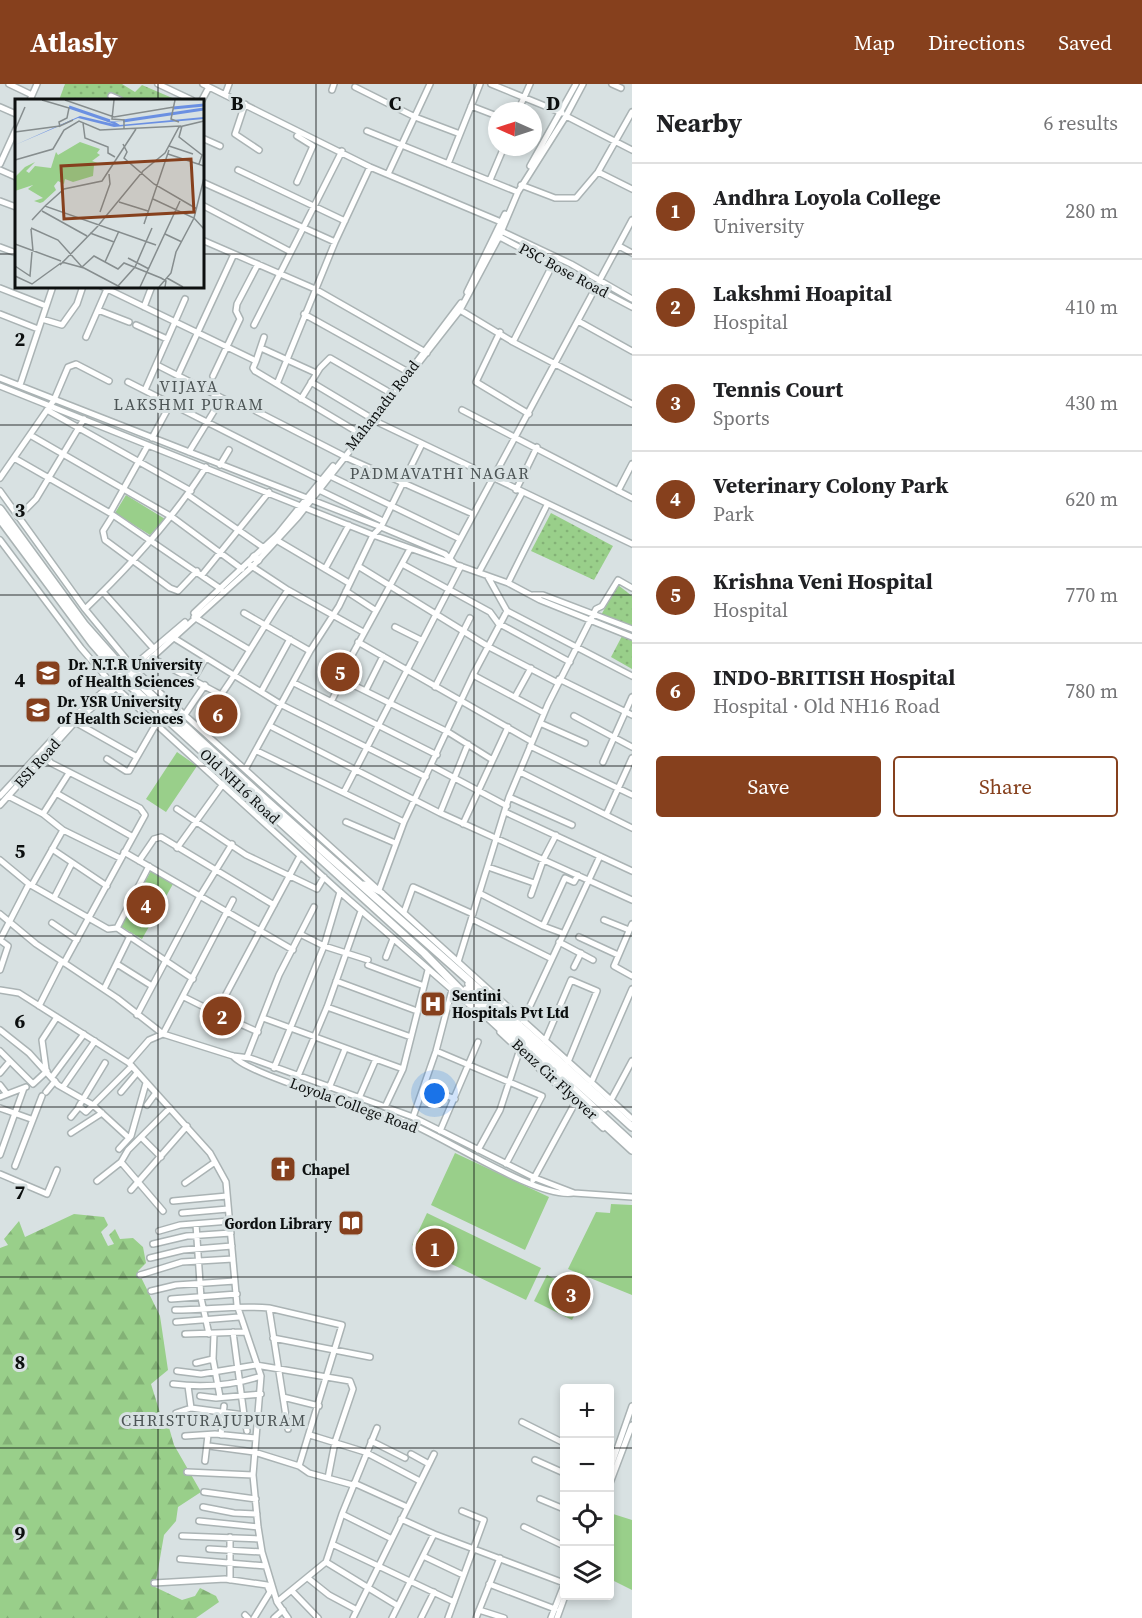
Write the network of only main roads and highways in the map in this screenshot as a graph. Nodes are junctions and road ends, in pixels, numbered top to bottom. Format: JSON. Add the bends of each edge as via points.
{"nodes":[{"id":1,"x":0,"y":509,"type":"edge"},
{"id":2,"x":0,"y":519,"type":"edge"},
{"id":3,"x":129,"y":674,"type":"junction"},
{"id":4,"x":444,"y":959,"type":"junction"},
{"id":5,"x":441,"y":970,"type":"junction"},
{"id":6,"x":483,"y":991,"type":"joint"},
{"id":7,"x":478,"y":1008,"type":"joint"},
{"id":8,"x":632,"y":1127,"type":"edge"},
{"id":9,"x":632,"y":1133,"type":"edge"},
{"id":10,"x":632,"y":1143,"type":"edge"},
{"id":11,"x":632,"y":1152,"type":"edge"}],
"edges":[{"from":1,"to":3,"type":"main road","name":"Old NH16 Road","via":[[84,624]]},
{"from":2,"to":3,"type":"main road","name":"Old NH16 Road","via":[[92,644]]},
{"from":3,"to":4,"type":"main road","name":"Old NH16 Road"},
{"from":3,"to":5,"type":"main road","name":"Old NH16 Road"},
{"from":4,"to":6,"type":"main road","name":"Old NH16 Road"},
{"from":4,"to":9,"type":"main road"},
{"from":5,"to":7,"type":"main road","name":"Old NH16 Road"},
{"from":5,"to":10,"type":"main road"},
{"from":6,"to":8,"type":"main road","name":"Benz Cir Flyover"},
{"from":7,"to":11,"type":"main road","name":"Benz Cir Flyover"}]}
